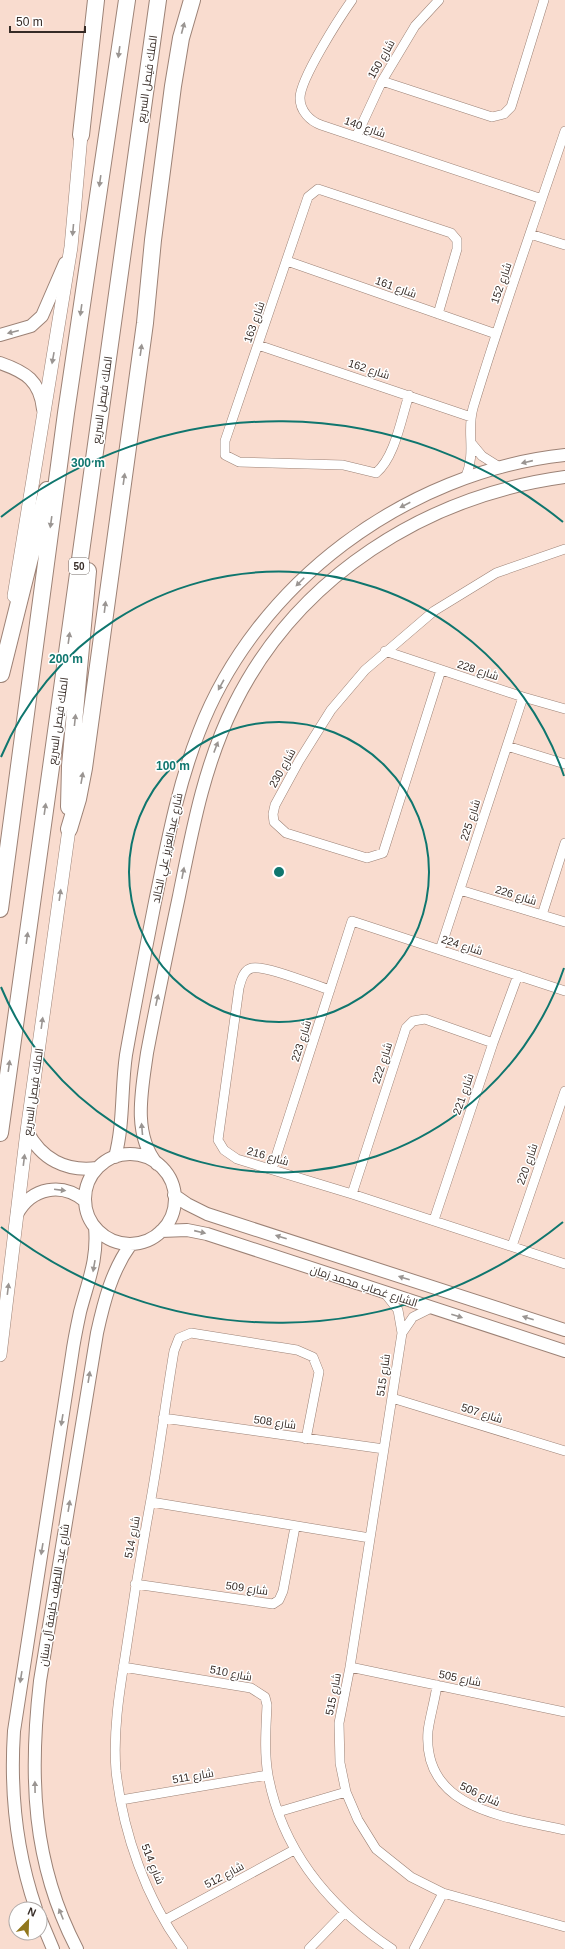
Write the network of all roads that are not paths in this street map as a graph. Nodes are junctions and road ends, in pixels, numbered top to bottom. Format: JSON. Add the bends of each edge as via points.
{"nodes":[{"id":1,"x":86,"y":0,"type":"edge"},
{"id":2,"x":96,"y":0,"type":"edge"},
{"id":3,"x":127,"y":0,"type":"edge"},
{"id":4,"x":158,"y":0,"type":"edge"},
{"id":5,"x":192,"y":0,"type":"edge"},
{"id":6,"x":352,"y":0,"type":"edge"},
{"id":7,"x":439,"y":0,"type":"edge"},
{"id":8,"x":544,"y":0,"type":"edge"},
{"id":9,"x":382,"y":81,"type":"junction"},
{"id":10,"x":565,"y":131,"type":"edge"},
{"id":11,"x":81,"y":135,"type":"junction"},
{"id":12,"x":356,"y":137,"type":"junction"},
{"id":13,"x":542,"y":199,"type":"junction"},
{"id":14,"x":530,"y":234,"type":"junction"},
{"id":15,"x":565,"y":245,"type":"edge"},
{"id":16,"x":71,"y":247,"type":"junction"},
{"id":17,"x":288,"y":261,"type":"junction"},
{"id":18,"x":438,"y":314,"type":"junction"},
{"id":19,"x":496,"y":334,"type":"junction"},
{"id":20,"x":0,"y":335,"type":"edge"},
{"id":21,"x":258,"y":345,"type":"junction"},
{"id":22,"x":0,"y":363,"type":"edge"},
{"id":23,"x":409,"y":395,"type":"junction"},
{"id":24,"x":43,"y":413,"type":"junction"},
{"id":25,"x":66,"y":413,"type":"junction"},
{"id":26,"x":471,"y":417,"type":"junction"},
{"id":27,"x":472,"y":444,"type":"junction"},
{"id":28,"x":565,"y":455,"type":"edge"},
{"id":29,"x":501,"y":468,"type":"junction"},
{"id":30,"x":565,"y":477,"type":"edge"},
{"id":31,"x":466,"y":479,"type":"junction"},
{"id":32,"x":90,"y":485,"type":"junction"},
{"id":33,"x":565,"y":549,"type":"edge"},
{"id":34,"x":385,"y":651,"type":"junction"},
{"id":35,"x":441,"y":670,"type":"junction"},
{"id":36,"x":0,"y":678,"type":"edge"},
{"id":37,"x":523,"y":697,"type":"junction"},
{"id":38,"x":565,"y":709,"type":"edge"},
{"id":39,"x":507,"y":746,"type":"junction"},
{"id":40,"x":565,"y":764,"type":"edge"},
{"id":41,"x":69,"y":829,"type":"junction"},
{"id":42,"x":565,"y":844,"type":"edge"},
{"id":43,"x":460,"y":890,"type":"junction"},
{"id":44,"x":0,"y":909,"type":"edge"},
{"id":45,"x":542,"y":915,"type":"junction"},
{"id":46,"x":352,"y":921,"type":"joint"},
{"id":47,"x":565,"y":922,"type":"edge"},
{"id":48,"x":440,"y":950,"type":"junction"},
{"id":49,"x":518,"y":975,"type":"junction"},
{"id":50,"x":330,"y":990,"type":"junction"},
{"id":51,"x":565,"y":991,"type":"edge"},
{"id":52,"x":493,"y":1043,"type":"junction"},
{"id":53,"x":565,"y":1091,"type":"edge"},
{"id":54,"x":27,"y":1131,"type":"junction"},
{"id":55,"x":0,"y":1133,"type":"edge"},
{"id":56,"x":115,"y":1157,"type":"junction"},
{"id":57,"x":157,"y":1164,"type":"junction"},
{"id":58,"x":97,"y":1168,"type":"junction"},
{"id":59,"x":272,"y":1169,"type":"junction"},
{"id":60,"x":352,"y":1194,"type":"junction"},
{"id":61,"x":174,"y":1195,"type":"junction"},
{"id":62,"x":85,"y":1201,"type":"junction"},
{"id":63,"x":17,"y":1214,"type":"junction"},
{"id":64,"x":434,"y":1220,"type":"junction"},
{"id":65,"x":94,"y":1227,"type":"junction"},
{"id":66,"x":162,"y":1231,"type":"junction"},
{"id":67,"x":131,"y":1244,"type":"junction"},
{"id":68,"x":512,"y":1246,"type":"junction"},
{"id":69,"x":565,"y":1264,"type":"edge"},
{"id":70,"x":383,"y":1292,"type":"junction"},
{"id":71,"x":431,"y":1308,"type":"junction"},
{"id":72,"x":565,"y":1330,"type":"edge"},
{"id":73,"x":402,"y":1333,"type":"junction"},
{"id":74,"x":565,"y":1351,"type":"edge"},
{"id":75,"x":0,"y":1355,"type":"edge"},
{"id":76,"x":392,"y":1398,"type":"junction"},
{"id":77,"x":163,"y":1418,"type":"junction"},
{"id":78,"x":306,"y":1439,"type":"junction"},
{"id":79,"x":384,"y":1449,"type":"junction"},
{"id":80,"x":565,"y":1451,"type":"edge"},
{"id":81,"x":151,"y":1502,"type":"junction"},
{"id":82,"x":295,"y":1527,"type":"junction"},
{"id":83,"x":370,"y":1538,"type":"junction"},
{"id":84,"x":135,"y":1584,"type":"junction"},
{"id":85,"x":36,"y":1588,"type":"junction"},
{"id":86,"x":44,"y":1658,"type":"junction"},
{"id":87,"x":123,"y":1667,"type":"junction"},
{"id":88,"x":350,"y":1667,"type":"junction"},
{"id":89,"x":438,"y":1686,"type":"junction"},
{"id":90,"x":565,"y":1712,"type":"edge"},
{"id":91,"x":268,"y":1775,"type":"junction"},
{"id":92,"x":346,"y":1792,"type":"junction"},
{"id":93,"x":121,"y":1800,"type":"junction"},
{"id":94,"x":278,"y":1812,"type":"junction"},
{"id":95,"x":565,"y":1830,"type":"edge"},
{"id":96,"x":294,"y":1850,"type":"junction"},
{"id":97,"x":443,"y":1893,"type":"junction"},
{"id":98,"x":34,"y":1901,"type":"edge"},
{"id":99,"x":344,"y":1913,"type":"junction"},
{"id":100,"x":165,"y":1920,"type":"junction"},
{"id":101,"x":565,"y":1927,"type":"edge"},
{"id":102,"x":48,"y":1937,"type":"edge"},
{"id":103,"x":53,"y":1949,"type":"edge"},
{"id":104,"x":77,"y":1949,"type":"edge"},
{"id":105,"x":183,"y":1949,"type":"edge"},
{"id":106,"x":309,"y":1949,"type":"edge"},
{"id":107,"x":392,"y":1949,"type":"edge"},
{"id":108,"x":414,"y":1949,"type":"edge"}],
"edges":[{"from":1,"to":11,"type":"highway"},
{"from":2,"to":11,"type":"highway"},
{"from":3,"to":25,"type":"highway","one_way":true},
{"from":4,"to":32,"type":"highway","name":"الملك فيصل السريع","number":"50"},
{"from":41,"to":5,"type":"highway","one_way":true,"via":[[84,768],[144,323],[172,86],[181,38]]},
{"from":6,"to":12,"type":"street","name":"شارع 140","via":[[326,41],[302,88],[300,99],[304,111],[311,120]]},
{"from":7,"to":9,"type":"street","name":"شارع 150","via":[[415,26]]},
{"from":8,"to":9,"type":"street","via":[[511,107],[504,114],[492,117]]},
{"from":9,"to":12,"type":"street","name":"شارع 150"},
{"from":10,"to":13,"type":"street","name":"شارع 152"},
{"from":11,"to":16,"type":"main road","one_way":true},
{"from":12,"to":13,"type":"street","name":"شارع 140"},
{"from":13,"to":14,"type":"street","name":"شارع 152"},
{"from":14,"to":15,"type":"street"},
{"from":14,"to":19,"type":"street","name":"شارع 152"},
{"from":16,"to":20,"type":"street","one_way":true,"via":[[42,316],[31,326]]},
{"from":16,"to":24,"type":"main road","one_way":true},
{"from":17,"to":18,"type":"street","name":"شارع 161"},
{"from":17,"to":18,"type":"street","name":"شارع 163","via":[[308,197],[318,189],[451,233],[457,240],[457,249]]},
{"from":17,"to":21,"type":"street","name":"شارع 163"},
{"from":18,"to":19,"type":"street","name":"شارع 161"},
{"from":19,"to":26,"type":"street","name":"شارع 152"},
{"from":21,"to":23,"type":"street","name":"شارع 162"},
{"from":21,"to":23,"type":"street","name":"شارع 163","via":[[225,441],[225,455],[239,462],[343,465],[376,473],[383,467],[389,455]]},
{"from":22,"to":24,"type":"street","via":[[17,369],[29,378],[41,394]]},
{"from":23,"to":26,"type":"street","name":"شارع 162"},
{"from":24,"to":36,"type":"main road"},
{"from":25,"to":36,"type":"highway"},
{"from":25,"to":44,"type":"highway","one_way":true},
{"from":26,"to":27,"type":"street","name":"شارع 152"},
{"from":27,"to":29,"type":"street","via":[[482,456]]},
{"from":27,"to":31,"type":"street","name":"شارع 152"},
{"from":28,"to":29,"type":"street","name":"شارع عبدالعزيز علي الخالد","one_way":true},
{"from":29,"to":31,"type":"street","name":"شارع عبدالعزيز علي الخالد"},
{"from":57,"to":30,"type":"street","name":"شارع عبدالعزيز علي الخالد","one_way":true,"via":[[145,1146],[142,1130],[142,1090],[147,1053],[197,806],[222,731],[243,687],[278,636],[306,603],[338,573],[374,547],[432,514],[475,497],[520,484]]},
{"from":31,"to":56,"type":"street","name":"شارع عبدالعزيز علي الخالد","one_way":true,"via":[[393,511],[330,554],[292,589],[261,625],[236,660],[216,695],[191,754],[170,828],[127,1049],[122,1087],[122,1128]]},
{"from":41,"to":32,"type":"highway","one_way":true,"via":[[70,766],[82,662],[92,530]]},
{"from":55,"to":32,"type":"highway","name":"الملك فيصل السريع","number":"50","one_way":true},
{"from":33,"to":34,"type":"street","name":"شارع 230","via":[[496,573],[434,611]]},
{"from":34,"to":35,"type":"street","name":"شارع 228"},
{"from":34,"to":35,"type":"street","name":"شارع 230","via":[[331,710],[275,805],[274,822],[286,833],[367,858],[384,853]]},
{"from":35,"to":37,"type":"street","name":"شارع 228"},
{"from":37,"to":38,"type":"street","name":"شارع 228"},
{"from":37,"to":39,"type":"street","name":"شارع 225"},
{"from":39,"to":40,"type":"street"},
{"from":39,"to":43,"type":"street","name":"شارع 225"},
{"from":54,"to":41,"type":"main road","name":"الملك فيصل السريع","one_way":true},
{"from":42,"to":45,"type":"street"},
{"from":43,"to":45,"type":"street","name":"شارع 226"},
{"from":43,"to":48,"type":"street","name":"شارع 225"},
{"from":45,"to":47,"type":"street","name":"شارع 226"},
{"from":46,"to":48,"type":"street","name":"شارع 224"},
{"from":46,"to":50,"type":"street","name":"شارع 223"},
{"from":48,"to":49,"type":"street","name":"شارع 224"},
{"from":49,"to":51,"type":"street","name":"شارع 224"},
{"from":49,"to":52,"type":"street","name":"شارع 221"},
{"from":50,"to":59,"type":"street","name":"شارع 223"},
{"from":50,"to":59,"type":"street","name":"شارع 216","via":[[264,968],[251,968],[243,975],[239,988],[218,1140],[224,1150],[237,1159]]},
{"from":52,"to":60,"type":"street","name":"شارع 222","via":[[425,1020],[413,1021],[406,1028]]},
{"from":52,"to":64,"type":"street","name":"شارع 221"},
{"from":53,"to":68,"type":"street","name":"شارع 220"},
{"from":54,"to":58,"type":"street","via":[[42,1152],[55,1162],[80,1169]]},
{"from":63,"to":54,"type":"main road","name":"الملك فيصل السريع","one_way":true},
{"from":56,"to":57,"type":"street","via":[[133,1154],[146,1157]]},
{"from":56,"to":58,"type":"street"},
{"from":57,"to":61,"type":"street","via":[[166,1173]]},
{"from":58,"to":62,"type":"street","via":[[87,1184]]},
{"from":59,"to":60,"type":"street","name":"شارع 216"},
{"from":60,"to":64,"type":"street","name":"شارع 216"},
{"from":61,"to":66,"type":"street","via":[[172,1214]]},
{"from":72,"to":61,"type":"street","name":"الشارع غصاب محمد زمان","one_way":true,"via":[[208,1214]]},
{"from":63,"to":62,"type":"street","one_way":true,"via":[[31,1197],[52,1189],[66,1190]]},
{"from":62,"to":65,"type":"street","via":[[86,1211]]},
{"from":75,"to":63,"type":"main road","name":"الملك فيصل السريع","one_way":true},
{"from":64,"to":68,"type":"street","name":"شارع 216"},
{"from":65,"to":67,"type":"street","via":[[111,1240]]},
{"from":65,"to":85,"type":"street","name":"شارع عبد اللطيف خليفة آل سنان","one_way":true,"via":[[96,1246],[93,1269],[74,1343]]},
{"from":66,"to":67,"type":"street","via":[[143,1242]]},
{"from":66,"to":70,"type":"street","name":"الشارع غصاب محمد زمان","one_way":true,"via":[[187,1230],[207,1234]]},
{"from":86,"to":67,"type":"street","name":"شارع عبد اللطيف خليفة آل سنان","one_way":true,"via":[[97,1333],[112,1277]]},
{"from":68,"to":69,"type":"street","name":"شارع 216"},
{"from":70,"to":71,"type":"street","name":"الشارع غصاب محمد زمان"},
{"from":70,"to":73,"type":"street","name":"شارع 515","via":[[398,1310]]},
{"from":71,"to":73,"type":"street","name":"شارع 515","via":[[413,1317]]},
{"from":71,"to":74,"type":"street","name":"الشارع غصاب محمد زمان","one_way":true},
{"from":73,"to":76,"type":"street","name":"شارع 515"},
{"from":76,"to":79,"type":"street","name":"شارع 515"},
{"from":76,"to":80,"type":"street","name":"شارع 507"},
{"from":77,"to":78,"type":"street","name":"شارع 508"},
{"from":77,"to":78,"type":"street","name":"شارع 514","via":[[174,1351],[179,1338],[191,1333],[297,1350],[313,1357],[319,1372]]},
{"from":77,"to":81,"type":"street","name":"شارع 514"},
{"from":78,"to":79,"type":"street","name":"شارع 508"},
{"from":79,"to":83,"type":"street","name":"شارع 515"},
{"from":81,"to":82,"type":"street"},
{"from":81,"to":84,"type":"street","name":"شارع 514"},
{"from":82,"to":83,"type":"street"},
{"from":82,"to":84,"type":"street","name":"شارع 509","via":[[283,1592],[279,1600],[273,1604]]},
{"from":83,"to":88,"type":"street","name":"شارع 515"},
{"from":84,"to":87,"type":"street","name":"شارع 514"},
{"from":85,"to":86,"type":"street","via":[[43,1589],[48,1597],[43,1631]]},
{"from":85,"to":98,"type":"street","name":"شارع عبد اللطيف خليفة آل سنان","one_way":true,"via":[[16,1706],[12,1779],[19,1846]]},
{"from":104,"to":86,"type":"street","name":"شارع عبد اللطيف خليفة آل سنان","one_way":true,"via":[[50,1884],[37,1822],[35,1726]]},
{"from":87,"to":91,"type":"street","name":"شارع 510","via":[[251,1688],[260,1693],[265,1697],[267,1705]]},
{"from":87,"to":93,"type":"street","name":"شارع 514","via":[[116,1728],[116,1770]]},
{"from":88,"to":89,"type":"street","name":"شارع 505"},
{"from":88,"to":92,"type":"street","name":"شارع 515","via":[[339,1723],[340,1763]]},
{"from":89,"to":90,"type":"street","name":"شارع 505"},
{"from":89,"to":95,"type":"street","name":"شارع 506","via":[[428,1730],[429,1754],[436,1776],[450,1792],[490,1814]]},
{"from":91,"to":93,"type":"street","name":"شارع 511"},
{"from":91,"to":94,"type":"street","name":"شارع 510"},
{"from":92,"to":94,"type":"street"},
{"from":92,"to":97,"type":"street","name":"شارع 515","via":[[358,1820],[376,1849],[412,1877]]},
{"from":93,"to":100,"type":"street","name":"شارع 514","via":[[126,1828],[138,1866]]},
{"from":94,"to":96,"type":"street","name":"شارع 510"},
{"from":96,"to":99,"type":"street","name":"شارع 510"},
{"from":96,"to":100,"type":"street","name":"شارع 512"},
{"from":97,"to":101,"type":"street","name":"شارع 515"},
{"from":97,"to":108,"type":"street"},
{"from":99,"to":106,"type":"street"},
{"from":99,"to":107,"type":"street","name":"شارع 510"},
{"from":100,"to":105,"type":"street","name":"شارع 514"},
{"from":102,"to":103,"type":"street"}]}
